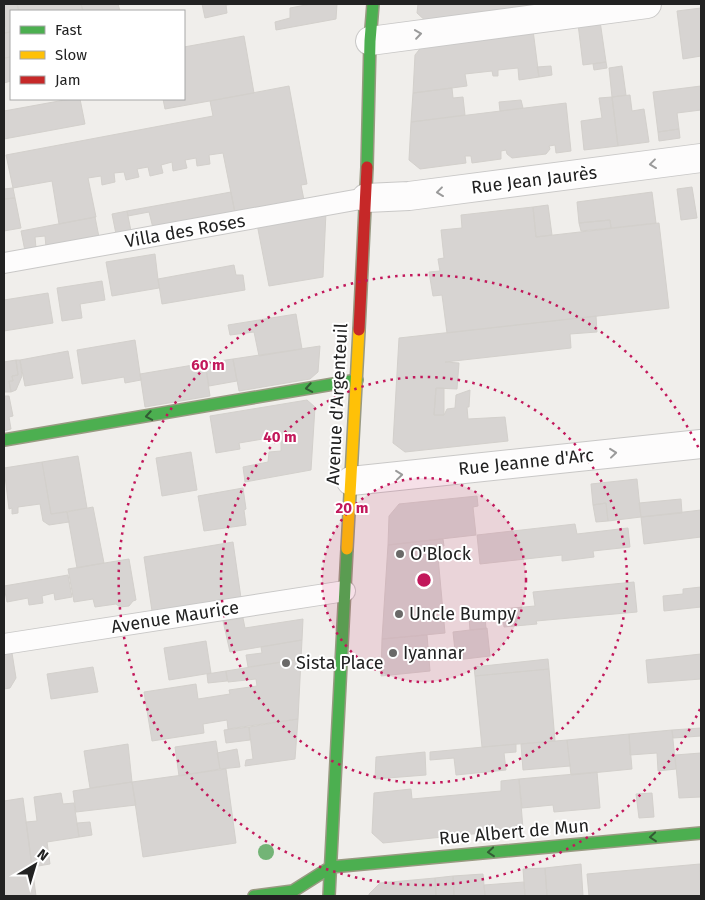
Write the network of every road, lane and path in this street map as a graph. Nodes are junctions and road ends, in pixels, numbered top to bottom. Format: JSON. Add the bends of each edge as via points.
{"nodes":[{"id":1,"x":372,"y":4,"type":"edge"},
{"id":2,"x":647,"y":4,"type":"edge"},
{"id":3,"x":370,"y":41,"type":"junction"},
{"id":4,"x":701,"y":158,"type":"edge"},
{"id":5,"x":366,"y":198,"type":"junction"},
{"id":6,"x":4,"y":263,"type":"edge"},
{"id":7,"x":357,"y":380,"type":"junction"},
{"id":8,"x":4,"y":440,"type":"edge"},
{"id":9,"x":701,"y":444,"type":"edge"},
{"id":10,"x":350,"y":481,"type":"junction"},
{"id":11,"x":345,"y":591,"type":"junction"},
{"id":12,"x":4,"y":644,"type":"edge"},
{"id":13,"x":701,"y":833,"type":"edge"},
{"id":14,"x":331,"y":867,"type":"junction"},
{"id":15,"x":254,"y":896,"type":"edge"},
{"id":16,"x":329,"y":896,"type":"edge"}],
"edges":[{"from":1,"to":3,"type":"main road","name":"Avenue d'Argenteuil"},
{"from":3,"to":2,"type":"street","one_way":true},
{"from":3,"to":5,"type":"main road","name":"Avenue d'Argenteuil"},
{"from":4,"to":5,"type":"street","name":"Rue Jean Jaurès","one_way":true,"via":[[409,196]]},
{"from":5,"to":6,"type":"lane","name":"Villa des Roses"},
{"from":5,"to":7,"type":"main road","name":"Avenue d'Argenteuil"},
{"from":7,"to":8,"type":"main road","one_way":true},
{"from":7,"to":10,"type":"main road","name":"Avenue d'Argenteuil"},
{"from":10,"to":9,"type":"street","name":"Rue Jeanne d'Arc","one_way":true},
{"from":10,"to":11,"type":"main road","name":"Avenue d'Argenteuil"},
{"from":11,"to":12,"type":"lane","name":"Avenue Maurice"},
{"from":11,"to":14,"type":"main road","name":"Avenue d'Argenteuil"},
{"from":13,"to":14,"type":"main road","name":"Rue Albert de Mun","one_way":true},
{"from":14,"to":15,"type":"main road","via":[[293,891]]},
{"from":14,"to":16,"type":"main road","name":"Avenue d'Argenteuil"}]}
